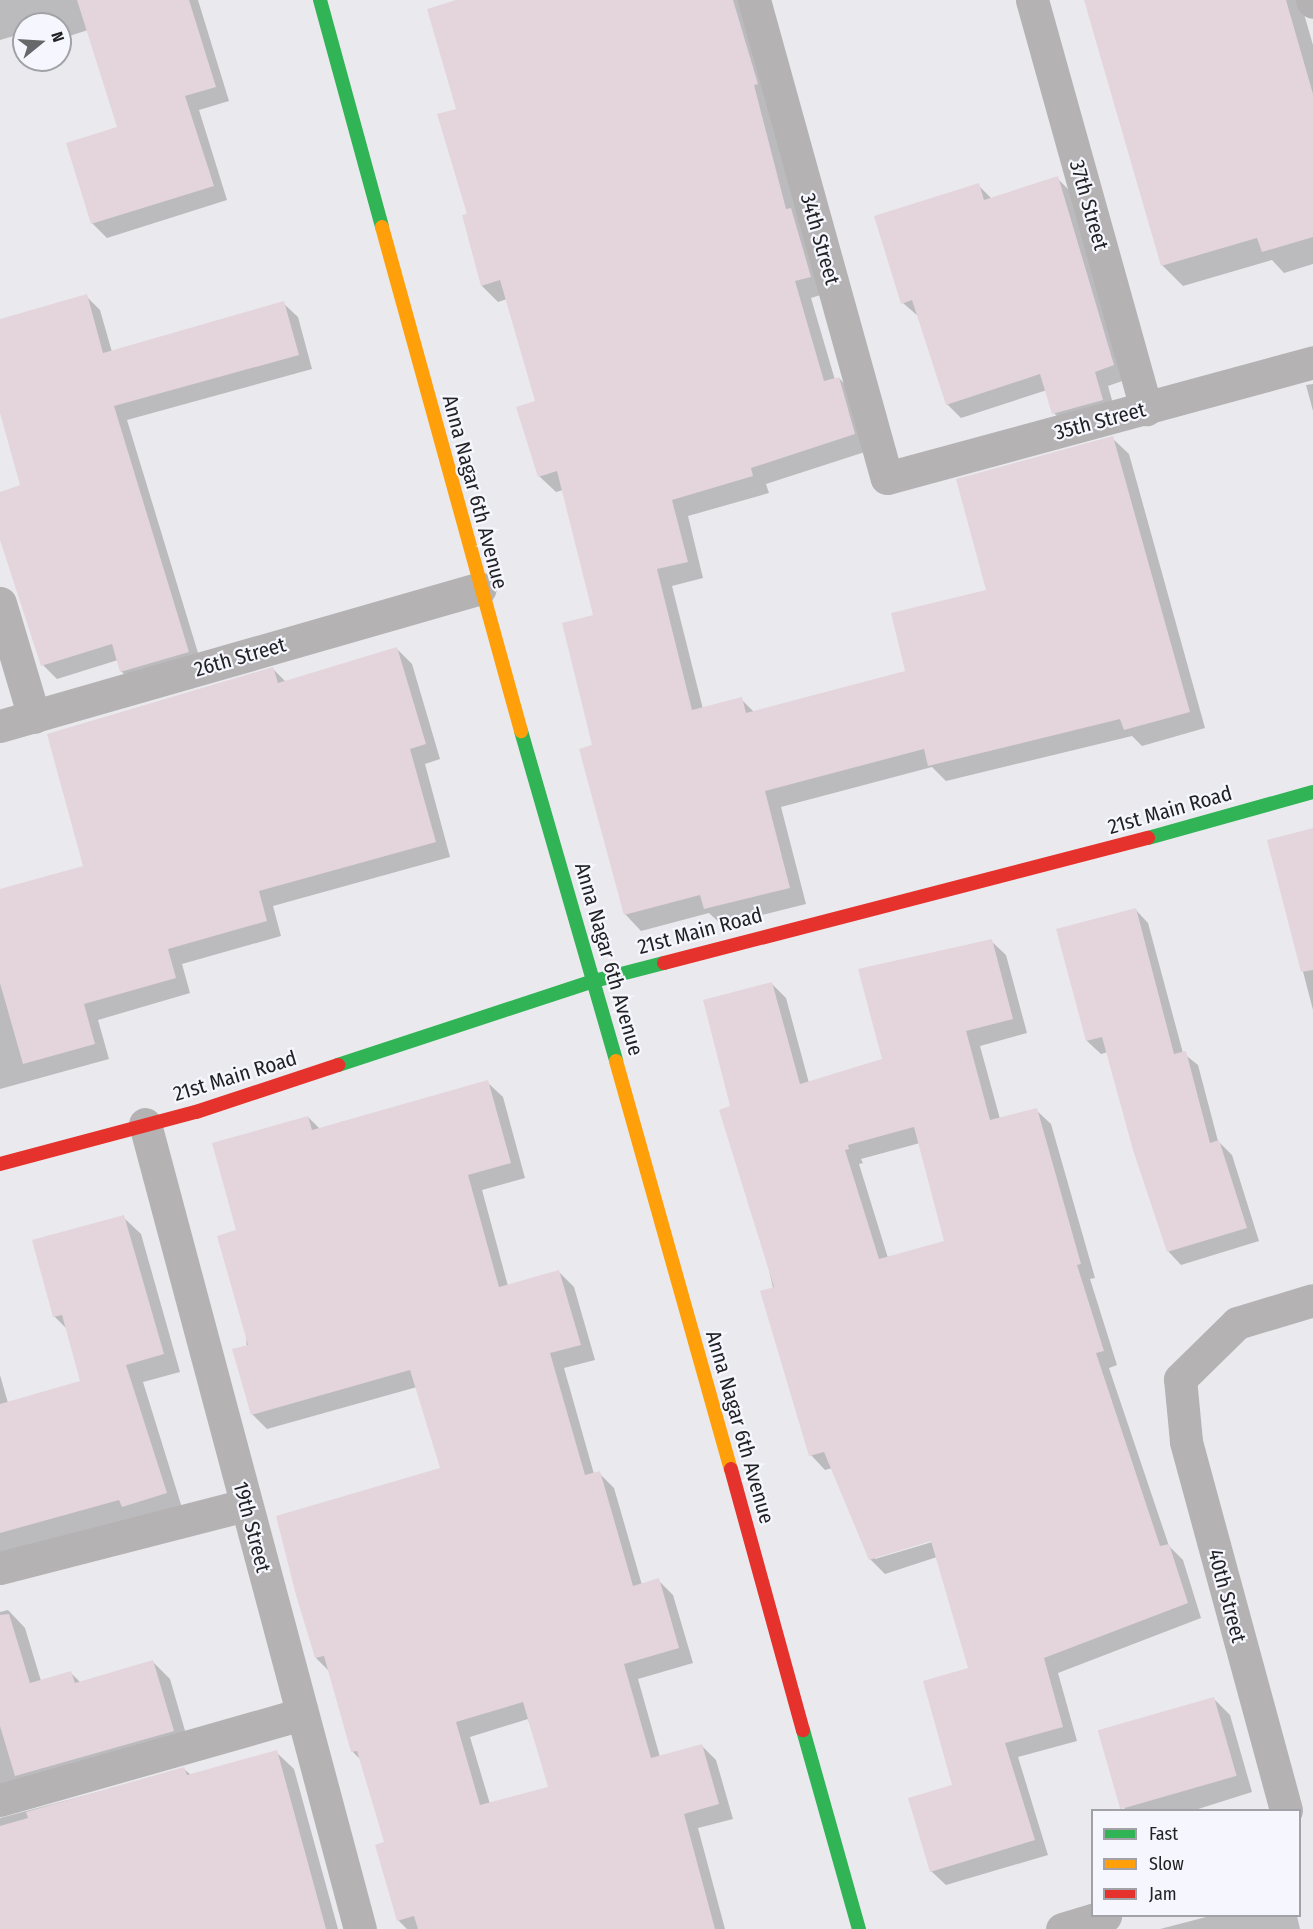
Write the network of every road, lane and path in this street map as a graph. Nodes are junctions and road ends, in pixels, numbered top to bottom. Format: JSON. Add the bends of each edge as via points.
{"nodes":[{"id":1,"x":320,"y":0,"type":"edge"},
{"id":2,"x":754,"y":0,"type":"edge"},
{"id":3,"x":1032,"y":0,"type":"edge"},
{"id":4,"x":1313,"y":362,"type":"edge"},
{"id":5,"x":1146,"y":409,"type":"junction"},
{"id":6,"x":887,"y":478,"type":"joint"},
{"id":7,"x":480,"y":588,"type":"junction"},
{"id":8,"x":0,"y":603,"type":"edge"},
{"id":9,"x":34,"y":717,"type":"junction"},
{"id":10,"x":0,"y":726,"type":"edge"},
{"id":11,"x":1313,"y":792,"type":"edge"},
{"id":12,"x":594,"y":981,"type":"junction"},
{"id":13,"x":145,"y":1124,"type":"junction"},
{"id":14,"x":0,"y":1164,"type":"edge"},
{"id":15,"x":1313,"y":1300,"type":"edge"},
{"id":16,"x":246,"y":1505,"type":"junction"},
{"id":17,"x":0,"y":1568,"type":"edge"},
{"id":18,"x":302,"y":1714,"type":"junction"},
{"id":19,"x":0,"y":1800,"type":"edge"},
{"id":20,"x":1286,"y":1809,"type":"edge"},
{"id":21,"x":1102,"y":1917,"type":"edge"},
{"id":22,"x":360,"y":1929,"type":"edge"},
{"id":23,"x":859,"y":1929,"type":"edge"},
{"id":24,"x":1062,"y":1929,"type":"edge"}],
"edges":[{"from":1,"to":7,"type":"street","name":"Anna Nagar 6th Avenue"},
{"from":2,"to":6,"type":"street","name":"34th Street"},
{"from":3,"to":5,"type":"street","name":"37th Street"},
{"from":4,"to":5,"type":"street","name":"35th Street"},
{"from":5,"to":6,"type":"street","name":"35th Street"},
{"from":7,"to":9,"type":"street","name":"26th Street"},
{"from":7,"to":12,"type":"street","name":"Anna Nagar 6th Avenue"},
{"from":8,"to":9,"type":"street"},
{"from":9,"to":10,"type":"street","name":"26th Street"},
{"from":11,"to":12,"type":"street","name":"21st Main Road","via":[[1067,860]]},
{"from":12,"to":13,"type":"street","name":"21st Main Road","via":[[196,1112]]},
{"from":12,"to":23,"type":"street","name":"Anna Nagar 6th Avenue"},
{"from":13,"to":14,"type":"street","name":"21st Main Road"},
{"from":13,"to":16,"type":"street","name":"19th Street"},
{"from":15,"to":20,"type":"street","name":"40th Street","via":[[1237,1323],[1180,1379],[1186,1441]]},
{"from":16,"to":17,"type":"street"},
{"from":16,"to":18,"type":"street","name":"19th Street"},
{"from":18,"to":19,"type":"street"},
{"from":18,"to":22,"type":"street","name":"19th Street"},
{"from":21,"to":24,"type":"street"}]}
